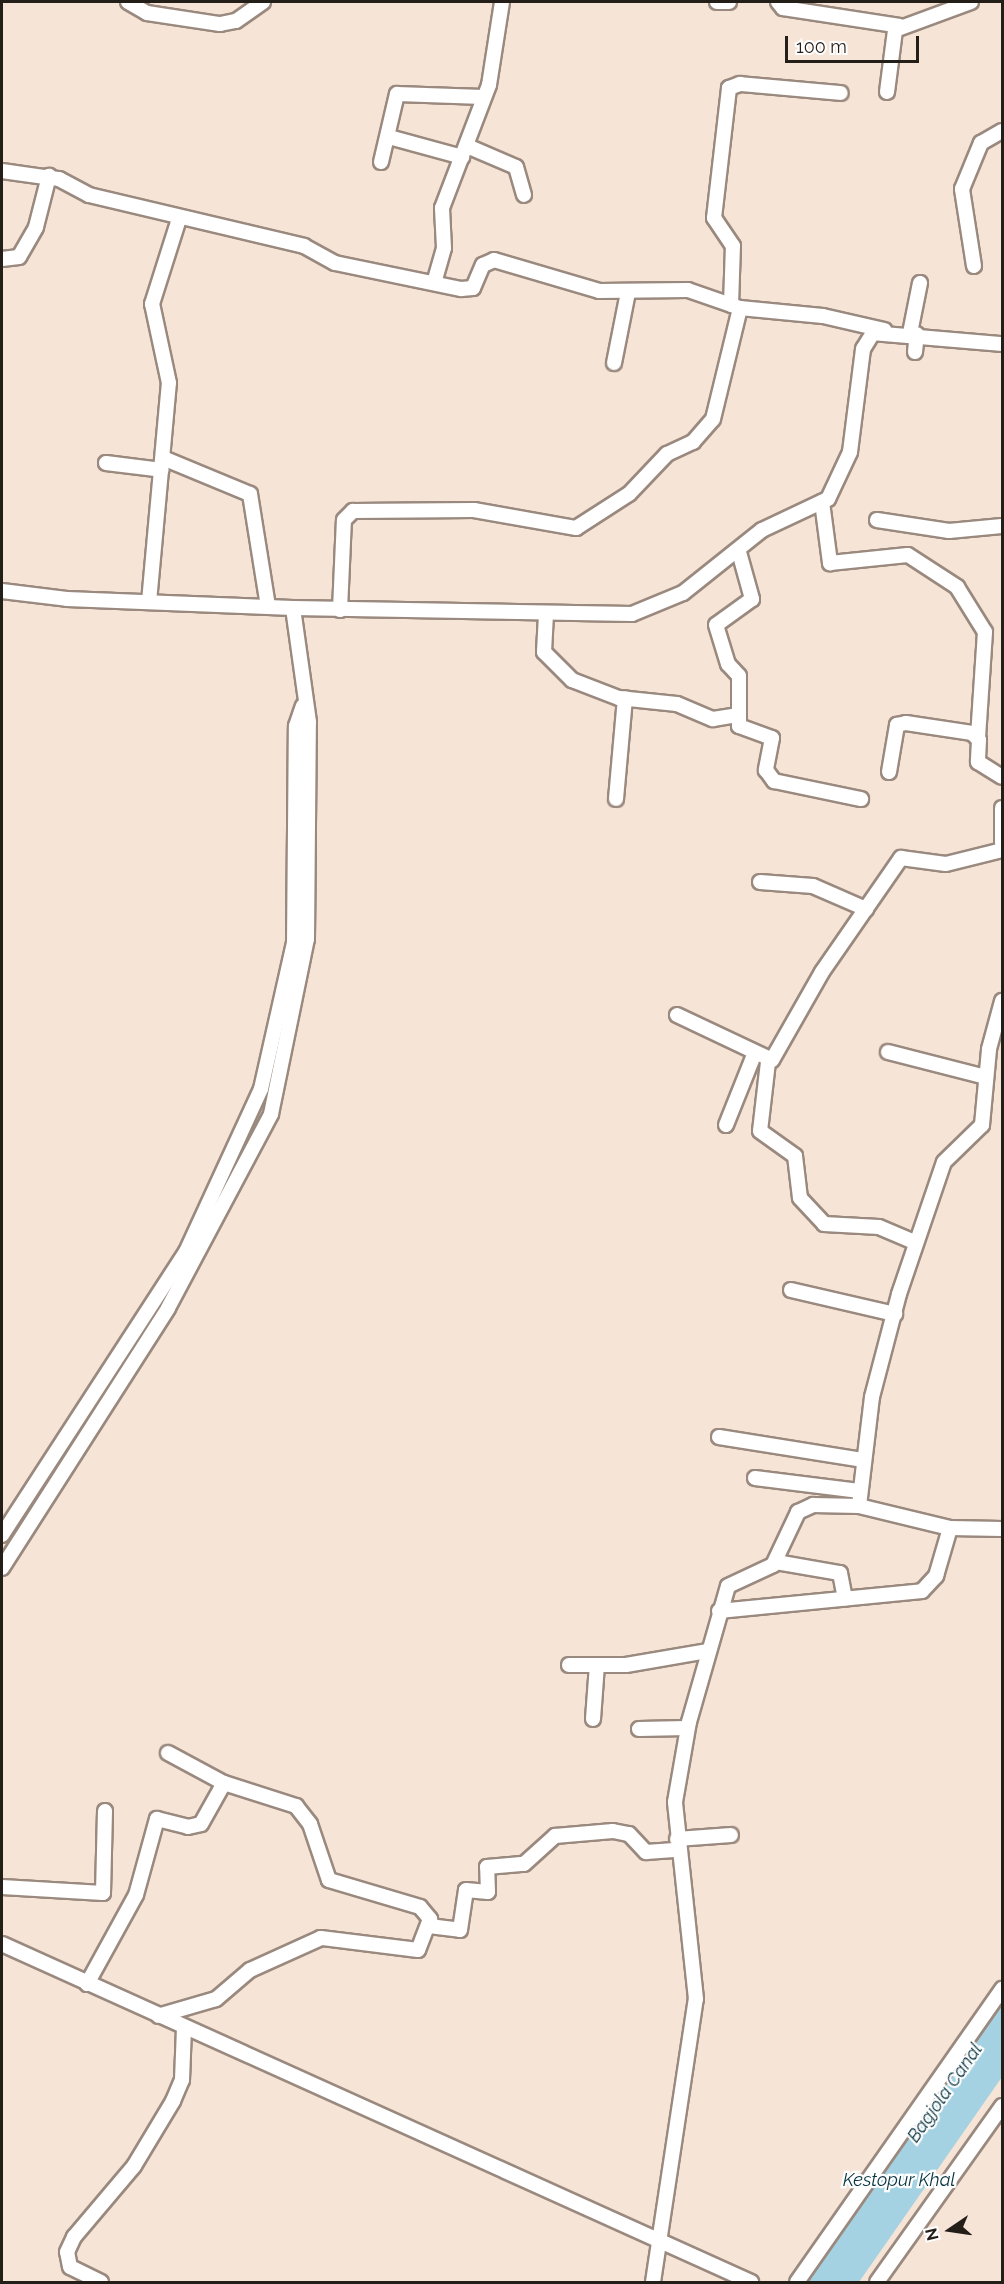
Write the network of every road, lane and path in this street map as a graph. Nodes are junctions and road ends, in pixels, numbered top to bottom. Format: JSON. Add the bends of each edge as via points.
{"nodes":[{"id":1,"x":128,"y":2,"type":"edge"},
{"id":2,"x":263,"y":2,"type":"edge"},
{"id":3,"x":502,"y":2,"type":"edge"},
{"id":4,"x":717,"y":2,"type":"edge"},
{"id":5,"x":729,"y":2,"type":"edge"},
{"id":6,"x":778,"y":2,"type":"edge"},
{"id":7,"x":971,"y":2,"type":"edge"},
{"id":8,"x":900,"y":26,"type":"junction"},
{"id":9,"x":887,"y":92,"type":"dead end"},
{"id":10,"x":841,"y":93,"type":"dead end"},
{"id":11,"x":483,"y":97,"type":"junction"},
{"id":12,"x":1002,"y":131,"type":"edge"},
{"id":13,"x":389,"y":137,"type":"junction"},
{"id":14,"x":464,"y":152,"type":"junction"},
{"id":15,"x":381,"y":162,"type":"dead end"},
{"id":16,"x":2,"y":171,"type":"edge"},
{"id":17,"x":49,"y":176,"type":"junction"},
{"id":18,"x":524,"y":195,"type":"dead end"},
{"id":19,"x":179,"y":219,"type":"junction"},
{"id":20,"x":2,"y":260,"type":"edge"},
{"id":21,"x":974,"y":267,"type":"dead end"},
{"id":22,"x":434,"y":283,"type":"junction"},
{"id":23,"x":920,"y":284,"type":"dead end"},
{"id":24,"x":628,"y":292,"type":"junction"},
{"id":25,"x":736,"y":307,"type":"junction"},
{"id":26,"x":884,"y":330,"type":"junction"},
{"id":27,"x":914,"y":333,"type":"junction"},
{"id":28,"x":1002,"y":344,"type":"edge"},
{"id":29,"x":915,"y":352,"type":"dead end"},
{"id":30,"x":614,"y":363,"type":"dead end"},
{"id":31,"x":106,"y":463,"type":"dead end"},
{"id":32,"x":162,"y":464,"type":"junction"},
{"id":33,"x":822,"y":502,"type":"junction"},
{"id":34,"x":877,"y":520,"type":"dead end"},
{"id":35,"x":1002,"y":526,"type":"edge"},
{"id":36,"x":738,"y":552,"type":"junction"},
{"id":37,"x":2,"y":592,"type":"edge"},
{"id":38,"x":149,"y":602,"type":"junction"},
{"id":39,"x":268,"y":607,"type":"junction"},
{"id":40,"x":293,"y":608,"type":"junction"},
{"id":41,"x":340,"y":610,"type":"junction"},
{"id":42,"x":546,"y":614,"type":"junction"},
{"id":43,"x":625,"y":698,"type":"junction"},
{"id":44,"x":303,"y":706,"type":"junction"},
{"id":45,"x":739,"y":715,"type":"junction"},
{"id":46,"x":978,"y":736,"type":"junction"},
{"id":47,"x":889,"y":772,"type":"dead end"},
{"id":48,"x":1002,"y":777,"type":"edge"},
{"id":49,"x":616,"y":799,"type":"dead end"},
{"id":50,"x":861,"y":799,"type":"dead end"},
{"id":51,"x":1002,"y":808,"type":"edge"},
{"id":52,"x":1002,"y":843,"type":"edge"},
{"id":53,"x":1002,"y":849,"type":"edge"},
{"id":54,"x":760,"y":882,"type":"dead end"},
{"id":55,"x":866,"y":909,"type":"junction"},
{"id":56,"x":1002,"y":1001,"type":"edge"},
{"id":57,"x":677,"y":1015,"type":"dead end"},
{"id":58,"x":888,"y":1052,"type":"dead end"},
{"id":59,"x":754,"y":1055,"type":"junction"},
{"id":60,"x":768,"y":1062,"type":"junction"},
{"id":61,"x":986,"y":1077,"type":"junction"},
{"id":62,"x":726,"y":1125,"type":"dead end"},
{"id":63,"x":915,"y":1242,"type":"junction"},
{"id":64,"x":790,"y":1290,"type":"dead end"},
{"id":65,"x":895,"y":1314,"type":"junction"},
{"id":66,"x":719,"y":1437,"type":"dead end"},
{"id":67,"x":862,"y":1461,"type":"junction"},
{"id":68,"x":755,"y":1478,"type":"dead end"},
{"id":69,"x":859,"y":1491,"type":"junction"},
{"id":70,"x":859,"y":1506,"type":"junction"},
{"id":71,"x":950,"y":1528,"type":"junction"},
{"id":72,"x":1002,"y":1529,"type":"edge"},
{"id":73,"x":2,"y":1535,"type":"edge"},
{"id":74,"x":776,"y":1562,"type":"junction"},
{"id":75,"x":2,"y":1568,"type":"edge"},
{"id":76,"x":845,"y":1599,"type":"junction"},
{"id":77,"x":719,"y":1611,"type":"junction"},
{"id":78,"x":708,"y":1651,"type":"junction"},
{"id":79,"x":569,"y":1665,"type":"dead end"},
{"id":80,"x":597,"y":1665,"type":"junction"},
{"id":81,"x":593,"y":1719,"type":"dead end"},
{"id":82,"x":687,"y":1728,"type":"junction"},
{"id":83,"x":639,"y":1729,"type":"dead end"},
{"id":84,"x":168,"y":1753,"type":"dead end"},
{"id":85,"x":224,"y":1783,"type":"junction"},
{"id":86,"x":105,"y":1811,"type":"dead end"},
{"id":87,"x":731,"y":1836,"type":"dead end"},
{"id":88,"x":678,"y":1845,"type":"junction"},
{"id":89,"x":2,"y":1887,"type":"edge"},
{"id":90,"x":429,"y":1926,"type":"junction"},
{"id":91,"x":2,"y":1944,"type":"edge"},
{"id":92,"x":87,"y":1984,"type":"junction"},
{"id":93,"x":1002,"y":1989,"type":"edge"},
{"id":94,"x":158,"y":2016,"type":"junction"},
{"id":95,"x":184,"y":2027,"type":"junction"},
{"id":96,"x":1002,"y":2106,"type":"edge"},
{"id":97,"x":659,"y":2243,"type":"junction"},
{"id":98,"x":101,"y":2283,"type":"edge"},
{"id":99,"x":653,"y":2283,"type":"edge"},
{"id":100,"x":751,"y":2283,"type":"edge"},
{"id":101,"x":797,"y":2283,"type":"edge"},
{"id":102,"x":877,"y":2283,"type":"edge"}],
"edges":[{"from":1,"to":2,"type":"street","via":[[147,13],[220,24],[236,21]]},
{"from":3,"to":11,"type":"street"},
{"from":4,"to":5,"type":"street"},
{"from":6,"to":8,"type":"street","via":[[783,8]]},
{"from":7,"to":8,"type":"street"},
{"from":8,"to":9,"type":"street","via":[[893,35]]},
{"from":10,"to":25,"type":"street","via":[[740,84],[729,88],[714,218],[733,246]]},
{"from":11,"to":13,"type":"street","via":[[397,94]]},
{"from":11,"to":14,"type":"street"},
{"from":12,"to":21,"type":"street","via":[[981,143],[964,181],[961,209]]},
{"from":13,"to":14,"type":"street"},
{"from":13,"to":15,"type":"street"},
{"from":14,"to":18,"type":"street","via":[[516,167]]},
{"from":14,"to":22,"type":"street","via":[[442,208],[444,248]]},
{"from":16,"to":17,"type":"street"},
{"from":17,"to":19,"type":"street","via":[[89,195]]},
{"from":17,"to":20,"type":"street","via":[[36,227],[19,258]]},
{"from":19,"to":22,"type":"street","via":[[304,246],[335,263]]},
{"from":19,"to":32,"type":"street","via":[[152,304],[169,372]]},
{"from":22,"to":24,"type":"street","via":[[473,288],[483,265],[494,260],[599,291]]},
{"from":23,"to":27,"type":"street"},
{"from":24,"to":25,"type":"street","via":[[688,290]]},
{"from":24,"to":30,"type":"street"},
{"from":25,"to":26,"type":"street","via":[[823,316]]},
{"from":25,"to":41,"type":"street","via":[[713,419],[690,444],[667,454],[629,494],[576,528],[474,510],[348,513]]},
{"from":26,"to":27,"type":"street"},
{"from":26,"to":33,"type":"street","via":[[873,333],[864,349],[850,452],[837,486]]},
{"from":27,"to":28,"type":"street"},
{"from":27,"to":29,"type":"street"},
{"from":31,"to":32,"type":"street"},
{"from":32,"to":38,"type":"street"},
{"from":32,"to":39,"type":"street","via":[[250,494]]},
{"from":33,"to":36,"type":"street","via":[[762,530]]},
{"from":33,"to":46,"type":"street","via":[[830,563],[908,555],[957,587],[985,632]]},
{"from":34,"to":35,"type":"street","via":[[949,531]]},
{"from":36,"to":42,"type":"street","via":[[690,588],[649,610],[612,617]]},
{"from":36,"to":45,"type":"street","via":[[752,599],[716,625],[728,664],[739,676]]},
{"from":37,"to":38,"type":"street"},
{"from":38,"to":39,"type":"street"},
{"from":39,"to":40,"type":"street"},
{"from":40,"to":41,"type":"street"},
{"from":40,"to":44,"type":"street"},
{"from":41,"to":42,"type":"street"},
{"from":42,"to":43,"type":"street","via":[[547,658],[572,680]]},
{"from":43,"to":45,"type":"street","via":[[669,702],[713,719]]},
{"from":43,"to":49,"type":"street"},
{"from":44,"to":73,"type":"street","via":[[296,726],[294,943],[261,1089],[186,1252]]},
{"from":44,"to":75,"type":"street","via":[[309,722],[307,939],[271,1114],[168,1308]]},
{"from":45,"to":50,"type":"street","via":[[742,729],[772,738],[769,778]]},
{"from":46,"to":47,"type":"street","via":[[900,723]]},
{"from":46,"to":48,"type":"street","via":[[978,762]]},
{"from":51,"to":52,"type":"street"},
{"from":53,"to":55,"type":"street","via":[[946,864],[901,858]]},
{"from":54,"to":55,"type":"street","via":[[813,886]]},
{"from":55,"to":60,"type":"street"},
{"from":56,"to":61,"type":"street"},
{"from":57,"to":59,"type":"street"},
{"from":58,"to":61,"type":"street"},
{"from":59,"to":60,"type":"street"},
{"from":59,"to":62,"type":"street"},
{"from":60,"to":63,"type":"street","via":[[760,1131],[795,1156],[800,1198],[825,1224],[879,1227]]},
{"from":61,"to":63,"type":"street","via":[[982,1125],[944,1162]]},
{"from":63,"to":65,"type":"street"},
{"from":64,"to":65,"type":"street"},
{"from":65,"to":67,"type":"street"},
{"from":66,"to":67,"type":"street"},
{"from":67,"to":69,"type":"street"},
{"from":68,"to":69,"type":"street"},
{"from":69,"to":70,"type":"street"},
{"from":70,"to":71,"type":"street"},
{"from":70,"to":74,"type":"street","via":[[801,1509]]},
{"from":71,"to":72,"type":"street"},
{"from":71,"to":76,"type":"street","via":[[930,1586]]},
{"from":74,"to":76,"type":"street","via":[[840,1573]]},
{"from":74,"to":77,"type":"street","via":[[734,1579]]},
{"from":76,"to":77,"type":"street"},
{"from":77,"to":78,"type":"street"},
{"from":78,"to":80,"type":"street"},
{"from":78,"to":82,"type":"street"},
{"from":79,"to":80,"type":"street"},
{"from":80,"to":81,"type":"street"},
{"from":82,"to":83,"type":"street"},
{"from":82,"to":88,"type":"street","via":[[675,1802]]},
{"from":84,"to":85,"type":"street"},
{"from":85,"to":90,"type":"street","via":[[296,1806],[310,1824],[328,1880],[420,1907],[427,1912]]},
{"from":85,"to":92,"type":"street","via":[[201,1824],[188,1827],[157,1819],[136,1895]]},
{"from":86,"to":89,"type":"street","via":[[103,1893]]},
{"from":87,"to":88,"type":"street"},
{"from":88,"to":90,"type":"street","via":[[646,1852],[628,1834],[613,1831],[555,1836],[524,1864],[487,1867],[488,1892],[466,1890],[460,1930]]},
{"from":88,"to":97,"type":"street","via":[[693,1934],[696,1999]]},
{"from":90,"to":94,"type":"street","via":[[422,1946],[411,1952],[339,1938],[310,1942],[250,1970],[216,1999]]},
{"from":91,"to":92,"type":"street"},
{"from":92,"to":94,"type":"street"},
{"from":93,"to":101,"type":"street"},
{"from":94,"to":95,"type":"street"},
{"from":95,"to":97,"type":"street"},
{"from":95,"to":98,"type":"street","via":[[183,2071],[173,2101],[136,2163],[74,2237],[67,2253],[70,2267]]},
{"from":96,"to":102,"type":"street"},
{"from":97,"to":99,"type":"street"},
{"from":97,"to":100,"type":"street"}]}
